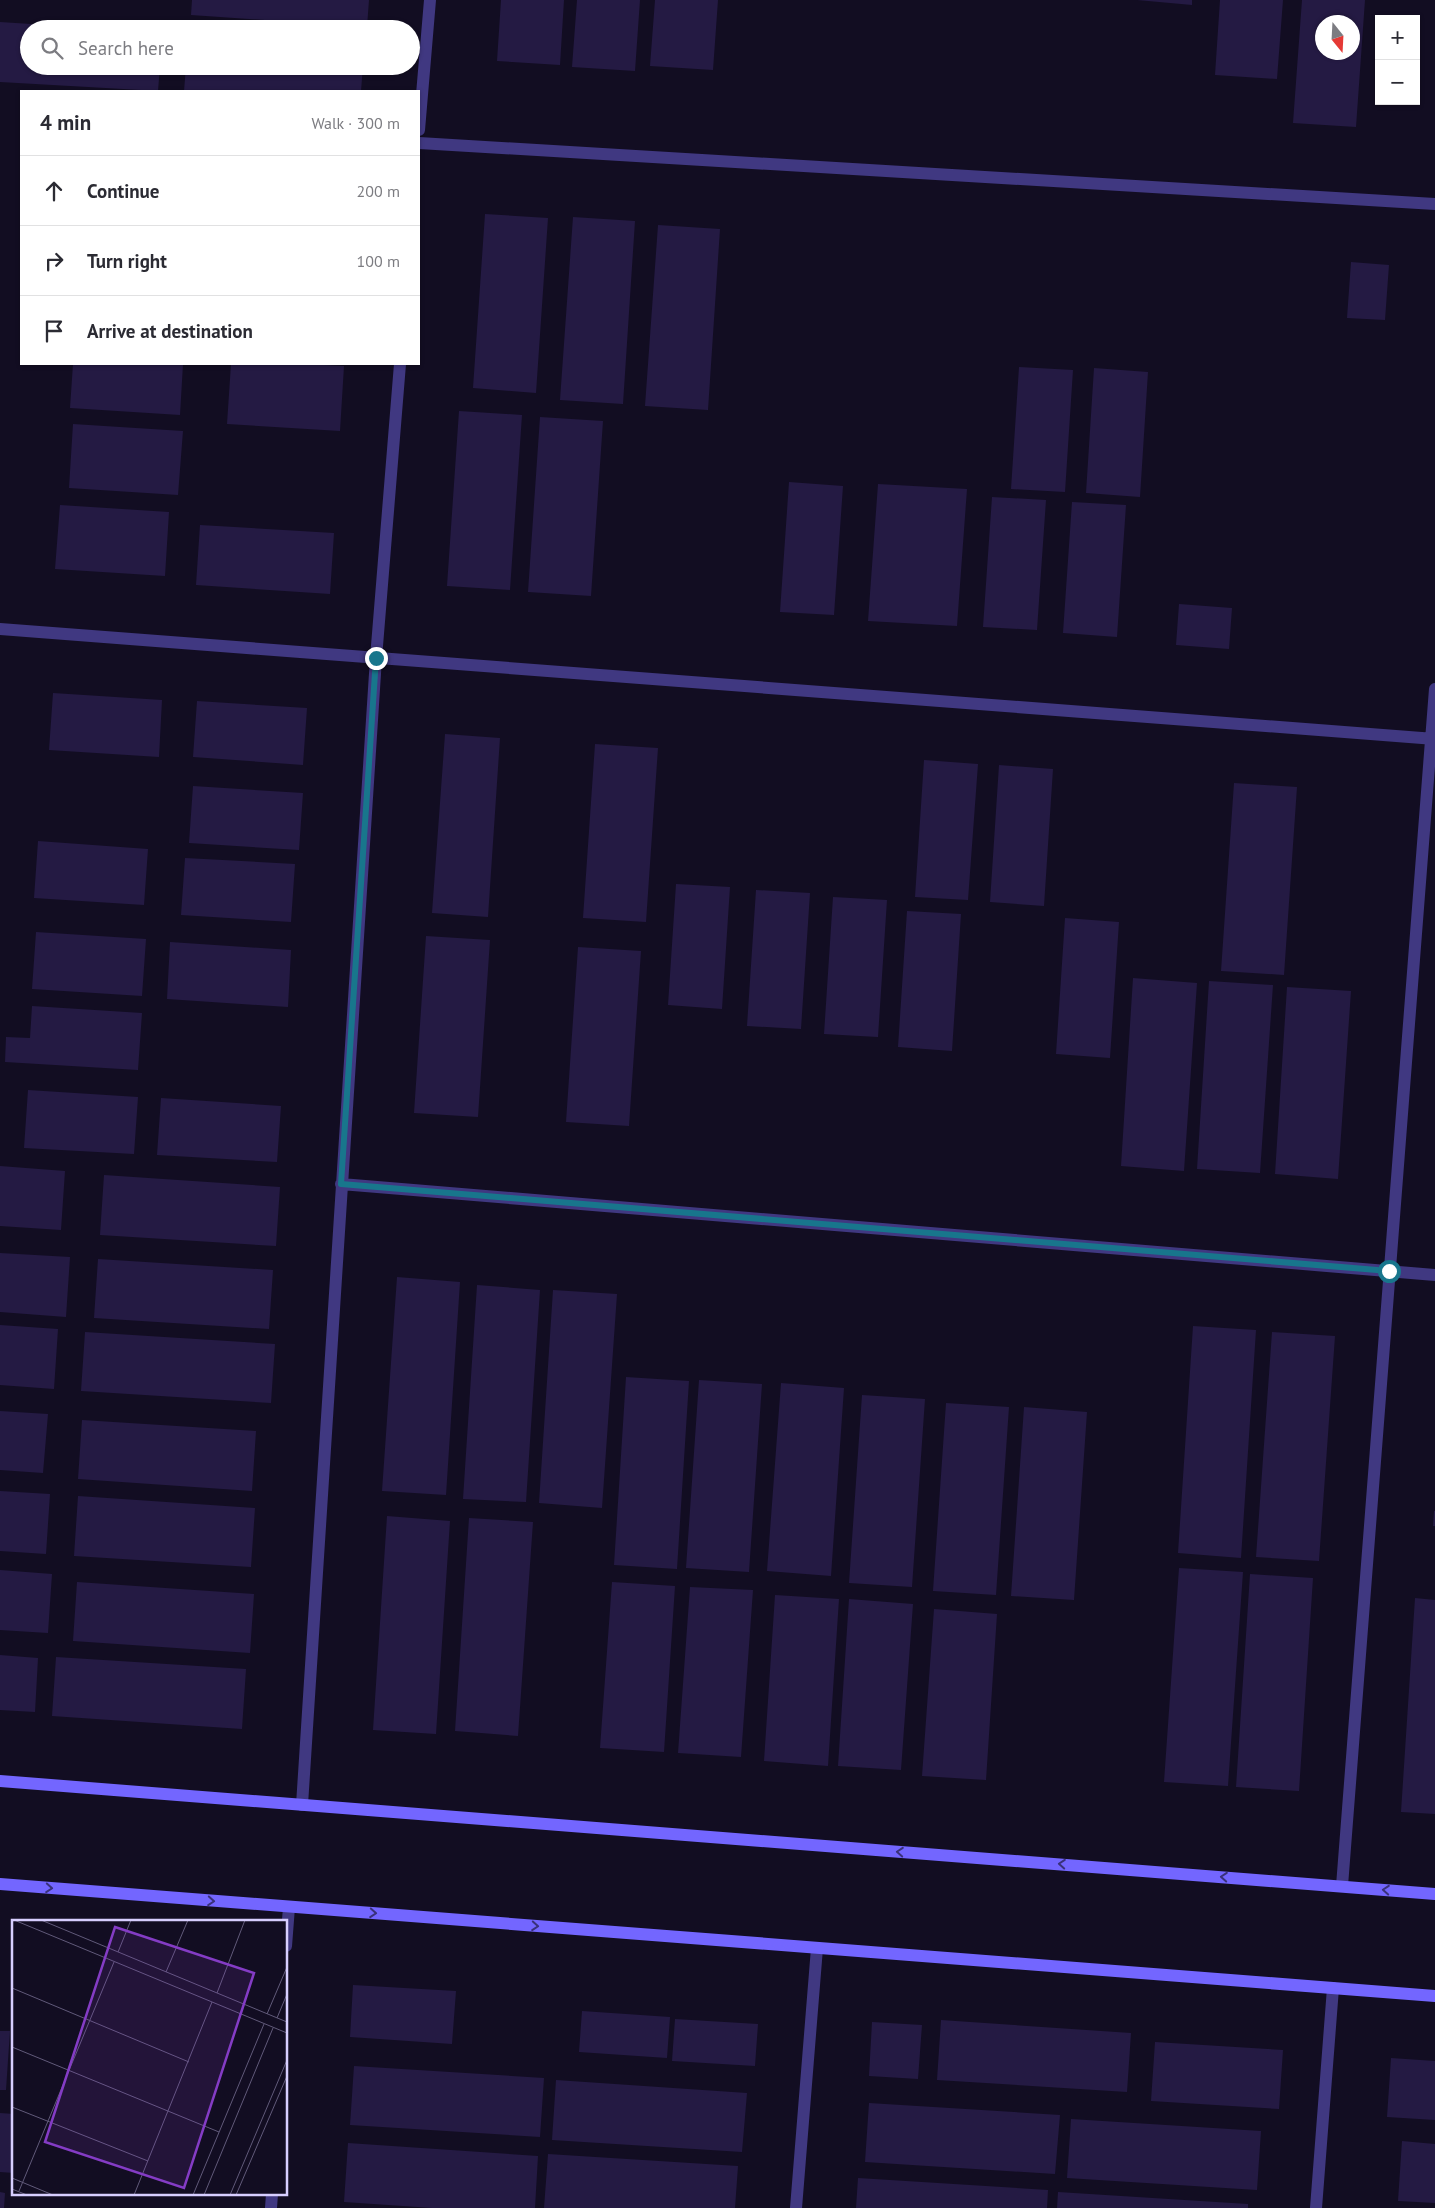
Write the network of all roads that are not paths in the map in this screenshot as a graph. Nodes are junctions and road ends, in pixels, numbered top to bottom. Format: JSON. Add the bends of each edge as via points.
{"nodes":[{"id":1,"x":430,"y":0,"type":"edge"},
{"id":2,"x":420,"y":118,"type":"edge"},
{"id":3,"x":420,"y":143,"type":"edge"},
{"id":4,"x":1435,"y":204,"type":"edge"},
{"id":5,"x":400,"y":365,"type":"edge"},
{"id":6,"x":0,"y":629,"type":"edge"},
{"id":7,"x":376,"y":658,"type":"junction"},
{"id":8,"x":1435,"y":689,"type":"edge"},
{"id":9,"x":1433,"y":739,"type":"edge"},
{"id":10,"x":341,"y":1184,"type":"junction"},
{"id":11,"x":1389,"y":1271,"type":"junction"},
{"id":12,"x":1435,"y":1274,"type":"edge"},
{"id":13,"x":0,"y":1781,"type":"edge"},
{"id":14,"x":302,"y":1805,"type":"junction"},
{"id":15,"x":0,"y":1884,"type":"edge"},
{"id":16,"x":1342,"y":1886,"type":"junction"},
{"id":17,"x":1435,"y":1894,"type":"edge"},
{"id":18,"x":288,"y":1907,"type":"junction"},
{"id":19,"x":287,"y":1920,"type":"edge"},
{"id":20,"x":817,"y":1948,"type":"junction"},
{"id":21,"x":1334,"y":1988,"type":"junction"},
{"id":22,"x":1435,"y":1996,"type":"edge"},
{"id":23,"x":796,"y":2208,"type":"edge"},
{"id":24,"x":1316,"y":2208,"type":"edge"}],
"edges":[{"from":1,"to":2,"type":"lane"},
{"from":3,"to":4,"type":"lane"},
{"from":5,"to":7,"type":"lane"},
{"from":6,"to":7,"type":"lane"},
{"from":7,"to":9,"type":"lane"},
{"from":7,"to":10,"type":"lane"},
{"from":8,"to":9,"type":"lane"},
{"from":9,"to":11,"type":"lane"},
{"from":10,"to":11,"type":"lane"},
{"from":10,"to":14,"type":"lane"},
{"from":11,"to":12,"type":"lane"},
{"from":11,"to":16,"type":"lane"},
{"from":13,"to":14,"type":"street"},
{"from":16,"to":14,"type":"street","one_way":true},
{"from":15,"to":18,"type":"street","one_way":true},
{"from":17,"to":16,"type":"street","one_way":true},
{"from":18,"to":19,"type":"lane"},
{"from":18,"to":20,"type":"street","one_way":true},
{"from":20,"to":21,"type":"street"},
{"from":20,"to":23,"type":"lane"},
{"from":21,"to":22,"type":"street"},
{"from":21,"to":24,"type":"lane"}]}
